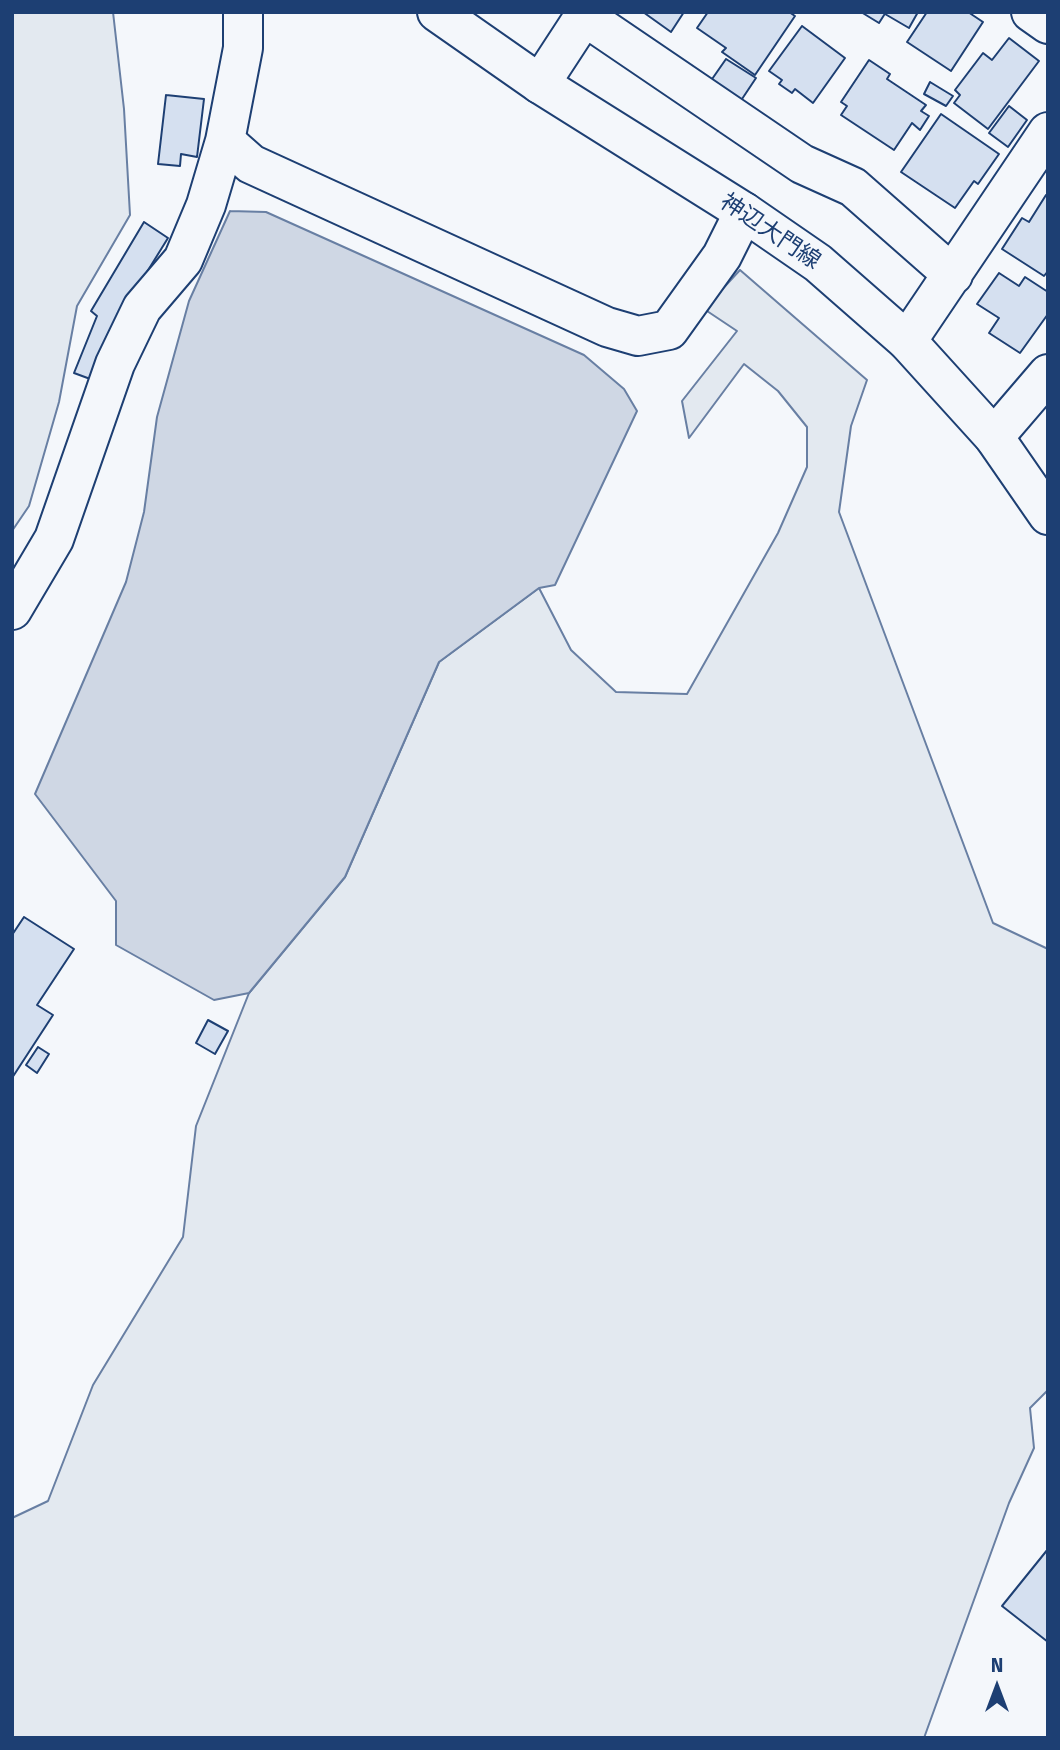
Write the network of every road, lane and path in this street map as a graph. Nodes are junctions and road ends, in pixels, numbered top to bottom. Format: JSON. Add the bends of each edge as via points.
{"nodes":[{"id":1,"x":243,"y":12,"type":"edge"},
{"id":2,"x":437,"y":12,"type":"edge"},
{"id":3,"x":1031,"y":12,"type":"edge"},
{"id":4,"x":585,"y":14,"type":"edge"},
{"id":5,"x":1048,"y":24,"type":"edge"},
{"id":6,"x":540,"y":84,"type":"junction"},
{"id":7,"x":1048,"y":132,"type":"edge"},
{"id":8,"x":225,"y":141,"type":"junction"},
{"id":9,"x":744,"y":212,"type":"junction"},
{"id":10,"x":953,"y":275,"type":"junction"},
{"id":11,"x":907,"y":341,"type":"junction"},
{"id":12,"x":1048,"y":374,"type":"edge"},
{"id":13,"x":994,"y":437,"type":"junction"},
{"id":14,"x":1048,"y":514,"type":"edge"},
{"id":15,"x":12,"y":610,"type":"edge"}],
"edges":[{"from":1,"to":8,"type":"street","via":[[243,48]]},
{"from":2,"to":6,"type":"street","name":"神辺大門線"},
{"from":3,"to":5,"type":"street"},
{"from":4,"to":6,"type":"street"},
{"from":4,"to":10,"type":"street","via":[[803,164],[853,187]]},
{"from":6,"to":9,"type":"street","name":"神辺大門線"},
{"from":7,"to":10,"type":"street"},
{"from":8,"to":9,"type":"street","via":[[251,164],[607,327],[638,336],[669,330],[722,256]]},
{"from":8,"to":15,"type":"street","via":[[183,260],[142,308],[114,364],[54,539]]},
{"from":9,"to":11,"type":"street","name":"神辺大門線","via":[[818,263]]},
{"from":10,"to":11,"type":"street"},
{"from":11,"to":13,"type":"street","name":"神辺大門線"},
{"from":12,"to":13,"type":"street"},
{"from":13,"to":14,"type":"street","name":"神辺大門線"}]}
